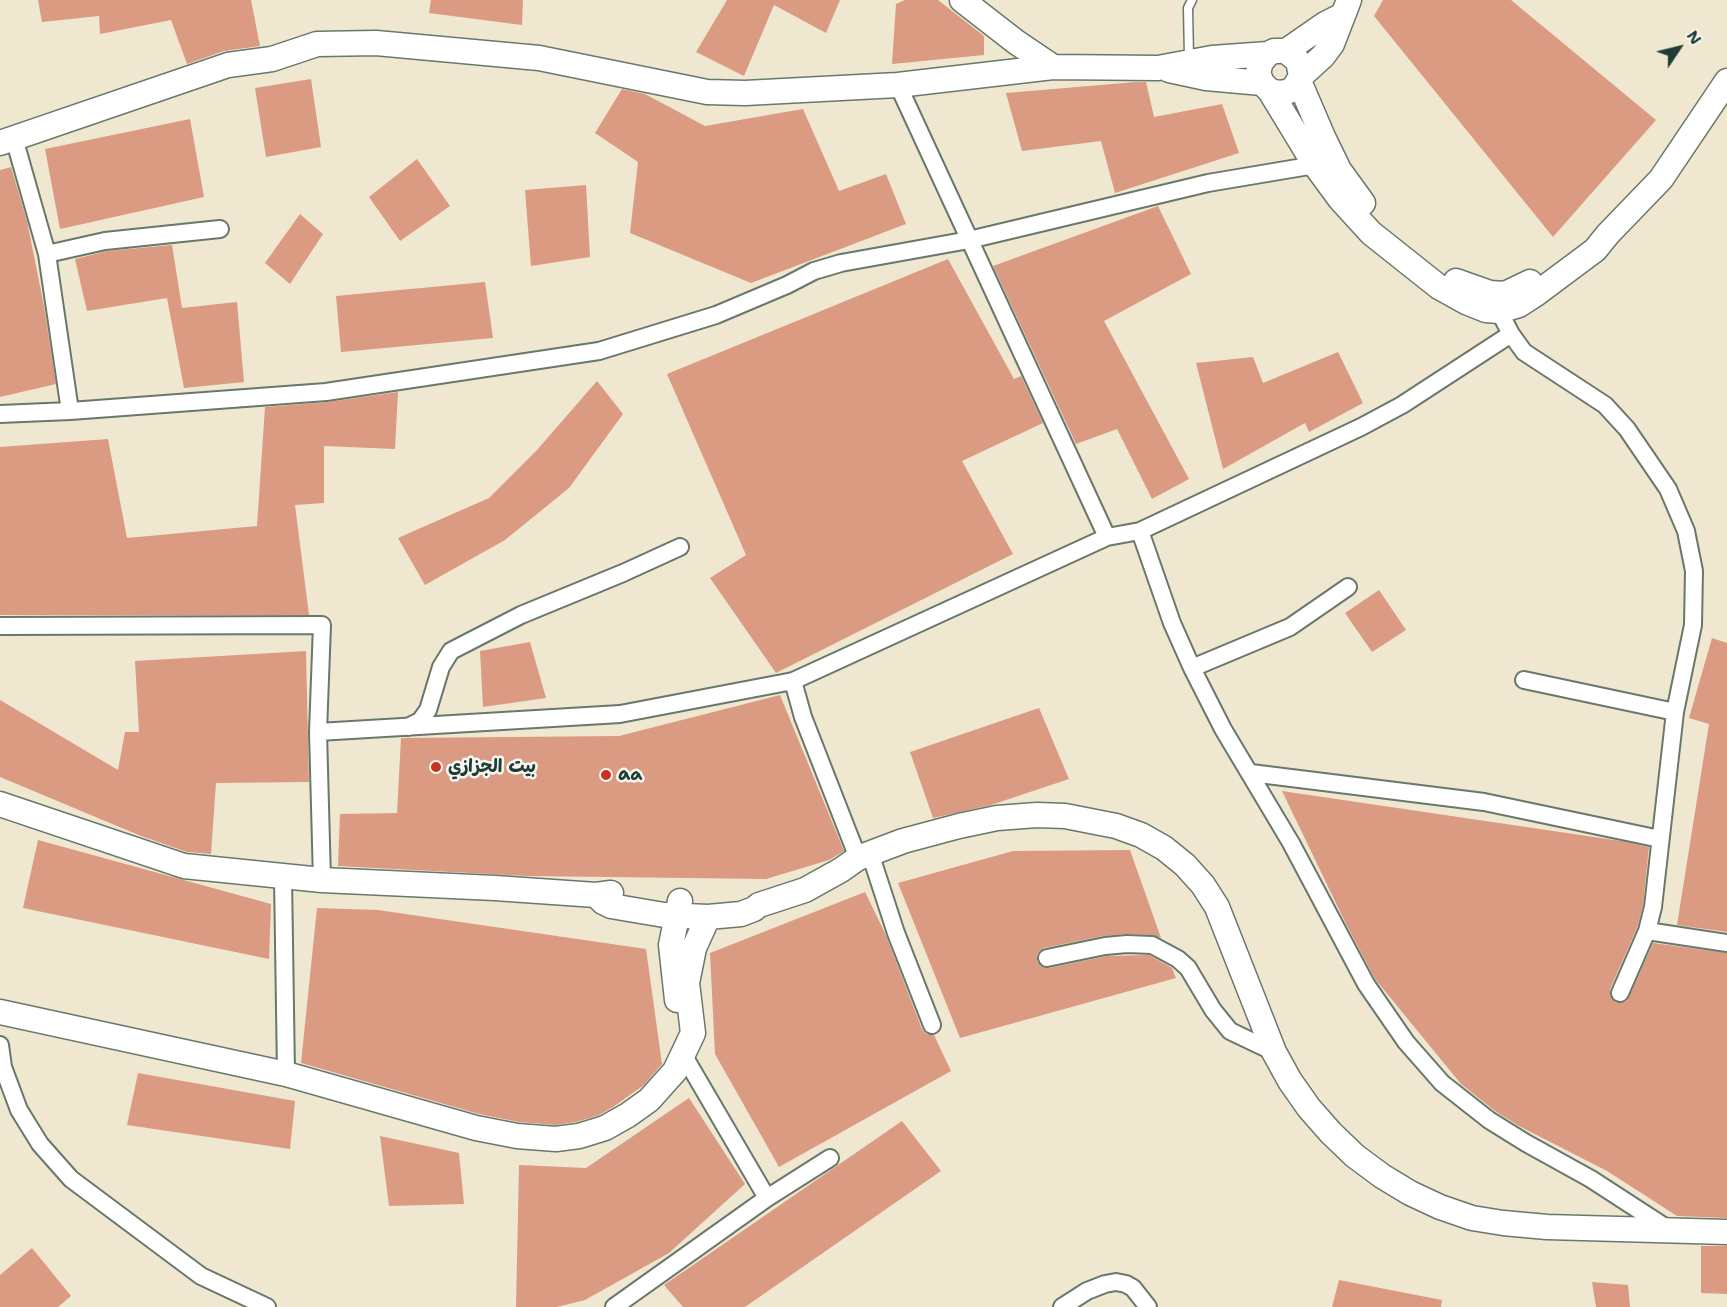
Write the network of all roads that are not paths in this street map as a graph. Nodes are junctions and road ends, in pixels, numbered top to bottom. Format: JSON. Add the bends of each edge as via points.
{"nodes":[{"id":1,"x":962,"y":0,"type":"edge"},
{"id":2,"x":1192,"y":0,"type":"edge"},
{"id":3,"x":1345,"y":8,"type":"edge"},
{"id":4,"x":1277,"y":52,"type":"junction"},
{"id":5,"x":1191,"y":62,"type":"junction"},
{"id":6,"x":1053,"y":67,"type":"junction"},
{"id":7,"x":1158,"y":68,"type":"junction"},
{"id":8,"x":1300,"y":79,"type":"junction"},
{"id":9,"x":1727,"y":81,"type":"edge"},
{"id":10,"x":898,"y":85,"type":"junction"},
{"id":11,"x":1266,"y":87,"type":"junction"},
{"id":12,"x":7,"y":140,"type":"edge"},
{"id":13,"x":1315,"y":165,"type":"junction"},
{"id":14,"x":1376,"y":227,"type":"junction"},
{"id":15,"x":220,"y":228,"type":"dead end"},
{"id":16,"x":1608,"y":234,"type":"junction"},
{"id":17,"x":969,"y":240,"type":"junction"},
{"id":18,"x":47,"y":254,"type":"junction"},
{"id":19,"x":1499,"y":311,"type":"junction"},
{"id":20,"x":1511,"y":334,"type":"junction"},
{"id":21,"x":70,"y":411,"type":"junction"},
{"id":22,"x":0,"y":414,"type":"edge"},
{"id":23,"x":1140,"y":531,"type":"junction"},
{"id":24,"x":1107,"y":537,"type":"junction"},
{"id":25,"x":680,"y":547,"type":"dead end"},
{"id":26,"x":1348,"y":587,"type":"dead end"},
{"id":27,"x":0,"y":626,"type":"edge"},
{"id":28,"x":1192,"y":668,"type":"junction"},
{"id":29,"x":1524,"y":680,"type":"dead end"},
{"id":30,"x":793,"y":681,"type":"junction"},
{"id":31,"x":1675,"y":712,"type":"junction"},
{"id":32,"x":407,"y":727,"type":"junction"},
{"id":33,"x":318,"y":732,"type":"junction"},
{"id":34,"x":1251,"y":773,"type":"junction"},
{"id":35,"x":0,"y":804,"type":"edge"},
{"id":36,"x":1660,"y":839,"type":"junction"},
{"id":37,"x":864,"y":855,"type":"junction"},
{"id":38,"x":283,"y":877,"type":"junction"},
{"id":39,"x":322,"y":880,"type":"junction"},
{"id":40,"x":759,"y":905,"type":"junction"},
{"id":41,"x":679,"y":908,"type":"junction"},
{"id":42,"x":708,"y":917,"type":"junction"},
{"id":43,"x":1647,"y":931,"type":"junction"},
{"id":44,"x":1727,"y":942,"type":"edge"},
{"id":45,"x":1047,"y":958,"type":"dead end"},
{"id":46,"x":1620,"y":993,"type":"dead end"},
{"id":47,"x":0,"y":1012,"type":"edge"},
{"id":48,"x":932,"y":1025,"type":"dead end"},
{"id":49,"x":0,"y":1045,"type":"edge"},
{"id":50,"x":687,"y":1048,"type":"junction"},
{"id":51,"x":1274,"y":1052,"type":"junction"},
{"id":52,"x":286,"y":1074,"type":"junction"},
{"id":53,"x":830,"y":1158,"type":"dead end"},
{"id":54,"x":767,"y":1198,"type":"junction"},
{"id":55,"x":1671,"y":1232,"type":"junction"},
{"id":56,"x":1727,"y":1232,"type":"edge"},
{"id":57,"x":267,"y":1307,"type":"edge"},
{"id":58,"x":614,"y":1307,"type":"edge"},
{"id":59,"x":1062,"y":1307,"type":"edge"},
{"id":60,"x":1148,"y":1307,"type":"edge"}],
"edges":[{"from":1,"to":6,"type":"street"},
{"from":2,"to":5,"type":"lane","via":[[1188,8]]},
{"from":3,"to":4,"type":"street"},
{"from":3,"to":8,"type":"street","via":[[1332,44]]},
{"from":4,"to":5,"type":"street"},
{"from":4,"to":8,"type":"street","via":[[1298,61]]},
{"from":4,"to":11,"type":"street","via":[[1261,62],[1258,73]]},
{"from":5,"to":7,"type":"street"},
{"from":6,"to":7,"type":"street"},
{"from":6,"to":10,"type":"street"},
{"from":7,"to":11,"type":"street"},
{"from":8,"to":11,"type":"street","via":[[1287,92],[1278,93]]},
{"from":8,"to":14,"type":"street","via":[[1339,170]]},
{"from":9,"to":16,"type":"street","via":[[1660,179]]},
{"from":10,"to":12,"type":"street","via":[[707,92],[539,58],[376,43],[317,44],[272,59],[218,69]]},
{"from":10,"to":17,"type":"street"},
{"from":11,"to":13,"type":"street"},
{"from":12,"to":18,"type":"street"},
{"from":13,"to":14,"type":"street","via":[[1340,199]]},
{"from":13,"to":17,"type":"street","via":[[1208,183]]},
{"from":14,"to":16,"type":"street","via":[[1454,280],[1490,293],[1505,294],[1547,271],[1589,240]]},
{"from":14,"to":19,"type":"street","via":[[1439,286],[1466,302]]},
{"from":15,"to":18,"type":"street","via":[[105,241]]},
{"from":16,"to":19,"type":"street","via":[[1595,250],[1536,294]]},
{"from":17,"to":21,"type":"street","via":[[814,271],[716,315],[599,351],[326,392]]},
{"from":17,"to":24,"type":"street"},
{"from":18,"to":21,"type":"street"},
{"from":19,"to":20,"type":"street"},
{"from":20,"to":23,"type":"street","via":[[1361,427]]},
{"from":20,"to":31,"type":"street","via":[[1524,352],[1605,405],[1627,429],[1668,489],[1686,531],[1694,571],[1693,625]]},
{"from":21,"to":22,"type":"street"},
{"from":23,"to":24,"type":"street"},
{"from":23,"to":28,"type":"street"},
{"from":24,"to":30,"type":"street"},
{"from":25,"to":32,"type":"street","via":[[521,615],[451,651],[441,667],[428,710],[420,721]]},
{"from":26,"to":28,"type":"street","via":[[1290,627]]},
{"from":27,"to":33,"type":"street","via":[[322,625]]},
{"from":28,"to":34,"type":"street"},
{"from":29,"to":31,"type":"street"},
{"from":30,"to":32,"type":"street","via":[[620,714]]},
{"from":30,"to":37,"type":"street","via":[[803,717]]},
{"from":31,"to":36,"type":"street"},
{"from":32,"to":33,"type":"street"},
{"from":33,"to":39,"type":"street"},
{"from":34,"to":36,"type":"street","via":[[1484,802]]},
{"from":34,"to":55,"type":"street","via":[[1366,984],[1426,1066],[1489,1120],[1591,1179]]},
{"from":35,"to":38,"type":"street","via":[[184,866]]},
{"from":36,"to":43,"type":"street"},
{"from":37,"to":40,"type":"street","via":[[805,890]]},
{"from":37,"to":48,"type":"street"},
{"from":37,"to":51,"type":"street","via":[[959,826],[1037,815],[1065,816],[1141,835],[1185,865],[1217,907]]},
{"from":38,"to":39,"type":"street"},
{"from":38,"to":52,"type":"street"},
{"from":39,"to":41,"type":"street","via":[[616,893]]},
{"from":40,"to":41,"type":"street","via":[[742,899]]},
{"from":40,"to":42,"type":"street","via":[[741,914]]},
{"from":41,"to":42,"type":"street"},
{"from":41,"to":50,"type":"street","via":[[671,959]]},
{"from":42,"to":50,"type":"street","via":[[694,948],[687,983],[693,1028]]},
{"from":43,"to":44,"type":"street"},
{"from":43,"to":46,"type":"street"},
{"from":45,"to":51,"type":"street","via":[[1105,946],[1152,945],[1188,968],[1230,1031]]},
{"from":47,"to":52,"type":"street"},
{"from":49,"to":57,"type":"street","via":[[3,1067],[19,1110],[40,1144],[71,1179],[201,1276]]},
{"from":50,"to":52,"type":"street","via":[[675,1071],[650,1100],[605,1128],[556,1139],[476,1128]]},
{"from":50,"to":54,"type":"street"},
{"from":51,"to":55,"type":"street","via":[[1303,1099],[1355,1156],[1410,1193],[1440,1207],[1503,1223]]},
{"from":53,"to":54,"type":"street"},
{"from":54,"to":58,"type":"street"},
{"from":55,"to":56,"type":"street"},
{"from":59,"to":60,"type":"street","via":[[1087,1291],[1116,1282],[1132,1288]]}]}
